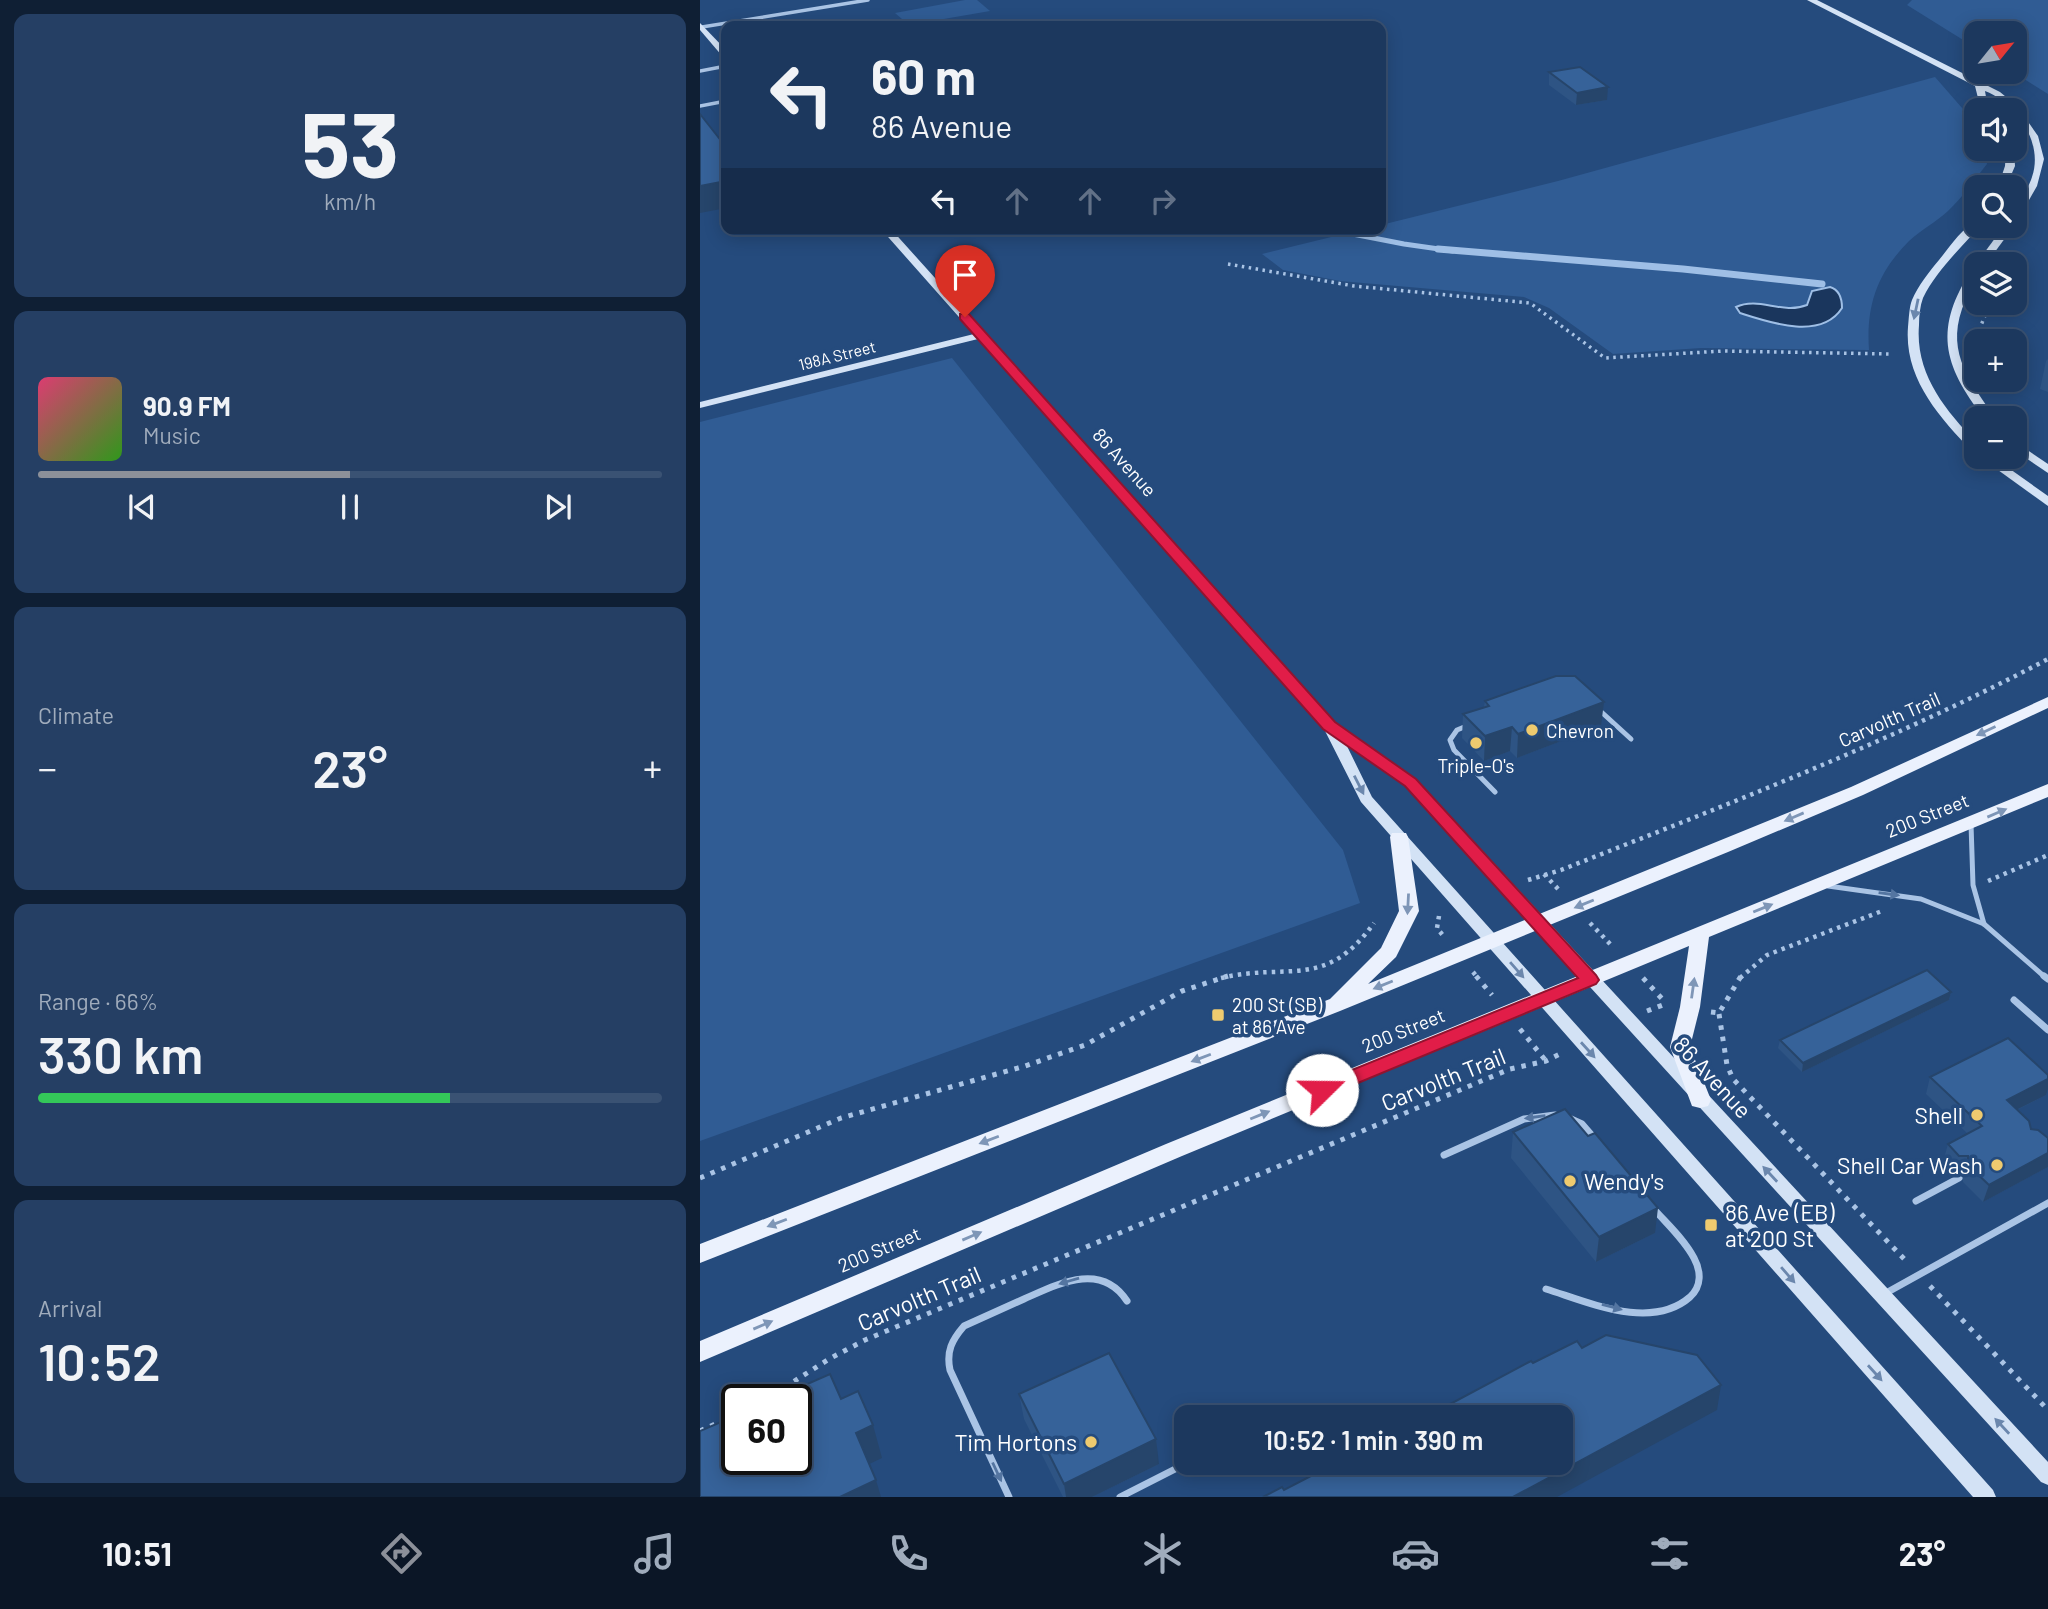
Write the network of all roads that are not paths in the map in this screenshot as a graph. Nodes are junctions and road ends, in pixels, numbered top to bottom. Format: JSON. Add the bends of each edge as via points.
{"nodes":[{"id":1,"x":868,"y":0,"type":"edge"},
{"id":2,"x":1825,"y":0,"type":"edge"},
{"id":3,"x":1813,"y":1,"type":"edge"},
{"id":4,"x":733,"y":21,"type":"edge"},
{"id":5,"x":721,"y":23,"type":"edge"},
{"id":6,"x":701,"y":26,"type":"edge"},
{"id":7,"x":721,"y":49,"type":"edge"},
{"id":8,"x":721,"y":67,"type":"edge"},
{"id":9,"x":700,"y":71,"type":"edge"},
{"id":10,"x":1979,"y":85,"type":"junction"},
{"id":11,"x":1983,"y":98,"type":"edge"},
{"id":12,"x":721,"y":102,"type":"edge"},
{"id":13,"x":700,"y":106,"type":"edge"},
{"id":14,"x":2027,"y":197,"type":"edge"},
{"id":15,"x":891,"y":235,"type":"edge"},
{"id":16,"x":1964,"y":238,"type":"edge"},
{"id":17,"x":1964,"y":289,"type":"edge"},
{"id":18,"x":981,"y":335,"type":"junction"},
{"id":19,"x":700,"y":405,"type":"edge"},
{"id":20,"x":1981,"y":406,"type":"edge"},
{"id":21,"x":1964,"y":435,"type":"edge"},
{"id":22,"x":2027,"y":454,"type":"edge"},
{"id":23,"x":2003,"y":469,"type":"edge"},
{"id":24,"x":2048,"y":470,"type":"edge"},
{"id":25,"x":2048,"y":502,"type":"edge"},
{"id":26,"x":2048,"y":702,"type":"edge"},
{"id":27,"x":1594,"y":705,"type":"edge"},
{"id":28,"x":1480,"y":721,"type":"edge"},
{"id":29,"x":1329,"y":725,"type":"junction"},
{"id":30,"x":1631,"y":739,"type":"dead end"},
{"id":31,"x":2048,"y":790,"type":"edge"},
{"id":32,"x":1495,"y":792,"type":"dead end"},
{"id":33,"x":1970,"y":824,"type":"junction"},
{"id":34,"x":1399,"y":837,"type":"junction"},
{"id":35,"x":1821,"y":885,"type":"junction"},
{"id":36,"x":1538,"y":922,"type":"junction"},
{"id":37,"x":1984,"y":924,"type":"junction"},
{"id":38,"x":1700,"y":934,"type":"junction"},
{"id":39,"x":1492,"y":941,"type":"junction"},
{"id":40,"x":2048,"y":979,"type":"edge"},
{"id":41,"x":1590,"y":980,"type":"junction"},
{"id":42,"x":1542,"y":999,"type":"junction"},
{"id":43,"x":2014,"y":1000,"type":"dead end"},
{"id":44,"x":1333,"y":1006,"type":"junction"},
{"id":45,"x":2048,"y":1030,"type":"edge"},
{"id":46,"x":1700,"y":1100,"type":"junction"},
{"id":47,"x":1600,"y":1144,"type":"edge"},
{"id":48,"x":1444,"y":1155,"type":"dead end"},
{"id":49,"x":1959,"y":1178,"type":"dead end"},
{"id":50,"x":1916,"y":1201,"type":"dead end"},
{"id":51,"x":2048,"y":1203,"type":"edge"},
{"id":52,"x":1651,"y":1205,"type":"edge"},
{"id":53,"x":747,"y":1235,"type":"junction"},
{"id":54,"x":700,"y":1243,"type":"edge"},
{"id":55,"x":700,"y":1254,"type":"edge"},
{"id":56,"x":1546,"y":1289,"type":"dead end"},
{"id":57,"x":1884,"y":1295,"type":"junction"},
{"id":58,"x":1127,"y":1301,"type":"dead end"},
{"id":59,"x":700,"y":1352,"type":"edge"},
{"id":60,"x":1174,"y":1470,"type":"edge"},
{"id":61,"x":2048,"y":1476,"type":"edge"},
{"id":62,"x":1009,"y":1497,"type":"edge"},
{"id":63,"x":1119,"y":1497,"type":"edge"},
{"id":64,"x":1986,"y":1497,"type":"edge"}],
"edges":[{"from":1,"to":4,"type":"lane"},
{"from":2,"to":3,"type":"lane"},
{"from":3,"to":10,"type":"main road","via":[[1918,50]]},
{"from":5,"to":6,"type":"lane"},
{"from":6,"to":7,"type":"main road"},
{"from":8,"to":9,"type":"lane"},
{"from":10,"to":11,"type":"main road"},
{"from":10,"to":14,"type":"main road","via":[[2001,95],[2016,110],[2039,150],[2038,170]]},
{"from":12,"to":13,"type":"lane"},
{"from":15,"to":18,"type":"main road","name":"86 Avenue"},
{"from":16,"to":21,"type":"main road","one_way":true,"via":[[1931,275],[1917,300],[1912,327],[1913,355],[1927,392]]},
{"from":17,"to":20,"type":"main road","via":[[1952,319],[1951,338],[1964,382]]},
{"from":18,"to":19,"type":"main road","name":"198A Street"},
{"from":18,"to":29,"type":"main road","name":"86 Avenue"},
{"from":22,"to":24,"type":"main road"},
{"from":23,"to":25,"type":"main road"},
{"from":26,"to":36,"type":"main road","one_way":true,"via":[[1857,790]]},
{"from":27,"to":30,"type":"lane"},
{"from":28,"to":32,"type":"lane","via":[[1457,730],[1450,740],[1454,750]]},
{"from":29,"to":34,"type":"main road","name":"86 Avenue","one_way":true,"via":[[1366,799]]},
{"from":29,"to":36,"type":"main road","name":"86 Avenue","via":[[1411,782]]},
{"from":33,"to":31,"type":"main road","name":"200 Street","one_way":true},
{"from":33,"to":35,"type":"main road","name":"200 Street"},
{"from":33,"to":37,"type":"lane","via":[[1973,885]]},
{"from":34,"to":39,"type":"main road","name":"86 Avenue"},
{"from":34,"to":44,"type":"main road","one_way":true,"via":[[1409,911],[1389,952]]},
{"from":35,"to":37,"type":"lane","one_way":true,"via":[[1922,899]]},
{"from":38,"to":35,"type":"main road","name":"200 Street","one_way":true},
{"from":36,"to":39,"type":"main road"},
{"from":36,"to":41,"type":"main road","name":"86 Avenue"},
{"from":37,"to":40,"type":"lane"},
{"from":38,"to":41,"type":"main road","name":"200 Street"},
{"from":46,"to":38,"type":"main road","one_way":true,"via":[[1680,1047]]},
{"from":39,"to":42,"type":"main road","name":"86 Avenue","one_way":true},
{"from":39,"to":44,"type":"main road","one_way":true},
{"from":41,"to":42,"type":"main road","name":"200 Street"},
{"from":41,"to":46,"type":"main road","name":"86 Avenue"},
{"from":59,"to":42,"type":"main road","name":"200 Street","one_way":true},
{"from":42,"to":64,"type":"main road","name":"86 Avenue","one_way":true},
{"from":43,"to":45,"type":"lane"},
{"from":44,"to":53,"type":"main road","one_way":true},
{"from":57,"to":46,"type":"main road","name":"86 Avenue","one_way":true},
{"from":47,"to":48,"type":"lane","one_way":true,"via":[[1582,1124],[1567,1117],[1539,1116]]},
{"from":49,"to":50,"type":"lane"},
{"from":51,"to":57,"type":"lane"},
{"from":56,"to":52,"type":"lane","one_way":true,"via":[[1637,1314],[1660,1312],[1688,1300],[1698,1287],[1700,1271],[1693,1255]]},
{"from":53,"to":54,"type":"main road"},
{"from":53,"to":55,"type":"main road"},
{"from":61,"to":57,"type":"main road","name":"86 Avenue","one_way":true},
{"from":58,"to":62,"type":"lane","one_way":true,"via":[[1111,1283],[1085,1277],[1068,1280],[964,1326],[953,1338],[947,1349],[950,1370]]},
{"from":60,"to":63,"type":"lane"}]}
